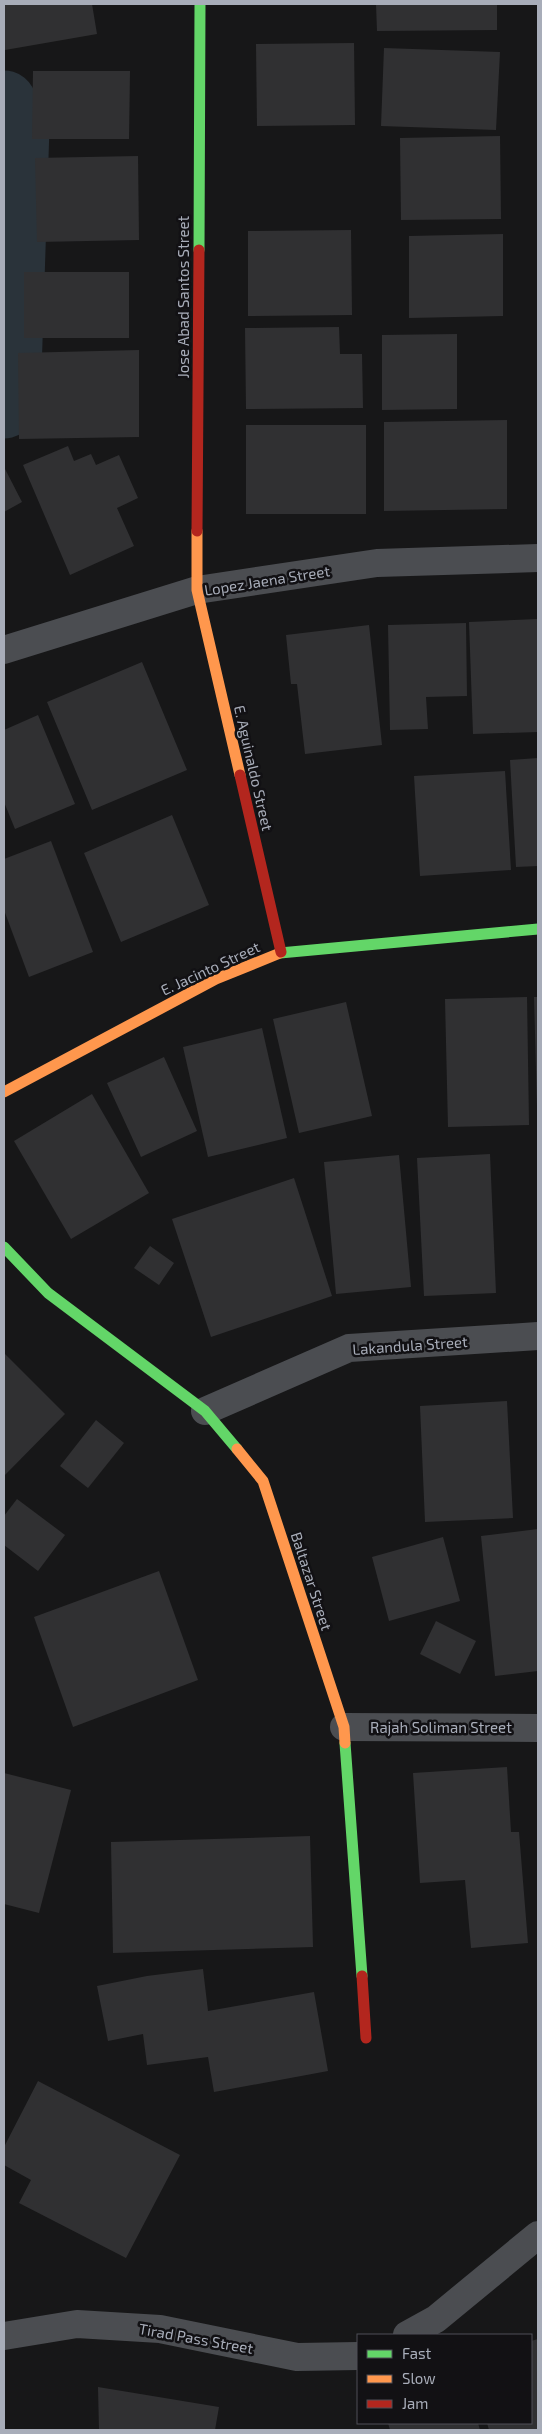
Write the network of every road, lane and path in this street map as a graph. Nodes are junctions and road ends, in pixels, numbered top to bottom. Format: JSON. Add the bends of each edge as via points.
{"nodes":[{"id":1,"x":200,"y":4,"type":"edge"},
{"id":2,"x":538,"y":558,"type":"edge"},
{"id":3,"x":197,"y":590,"type":"junction"},
{"id":4,"x":4,"y":650,"type":"edge"},
{"id":5,"x":538,"y":929,"type":"edge"},
{"id":6,"x":281,"y":952,"type":"junction"},
{"id":7,"x":4,"y":1092,"type":"edge"},
{"id":8,"x":4,"y":1247,"type":"edge"},
{"id":9,"x":538,"y":1336,"type":"edge"},
{"id":10,"x":205,"y":1411,"type":"junction"},
{"id":11,"x":344,"y":1727,"type":"junction"},
{"id":12,"x":538,"y":1728,"type":"edge"},
{"id":13,"x":366,"y":2038,"type":"dead end"},
{"id":14,"x":538,"y":2235,"type":"edge"},
{"id":15,"x":409,"y":2334,"type":"edge"},
{"id":16,"x":4,"y":2336,"type":"edge"},
{"id":17,"x":357,"y":2356,"type":"edge"}],
"edges":[{"from":1,"to":3,"type":"street","name":"Jose Abad Santos Street"},
{"from":2,"to":3,"type":"street","name":"Lopez Jaena Street","via":[[377,563]]},
{"from":3,"to":4,"type":"street","name":"Lopez Jaena Street"},
{"from":3,"to":6,"type":"street","name":"E. Aguinaldo Street"},
{"from":5,"to":6,"type":"street","name":"E. Jacinto Street"},
{"from":6,"to":7,"type":"street","name":"E. Jacinto Street","via":[[216,979]]},
{"from":8,"to":10,"type":"street","name":"Baltazar Street","via":[[48,1293]]},
{"from":9,"to":10,"type":"street","name":"Lakandula Street","via":[[349,1348]]},
{"from":10,"to":11,"type":"street","name":"Baltazar Street","via":[[263,1481]]},
{"from":11,"to":12,"type":"street","name":"Rajah Soliman Street"},
{"from":11,"to":13,"type":"street","name":"Baltazar Street"},
{"from":14,"to":15,"type":"street","via":[[436,2319]]},
{"from":16,"to":17,"type":"street","name":"Tirad Pass Street","via":[[77,2324],[160,2329],[297,2357]]}]}
